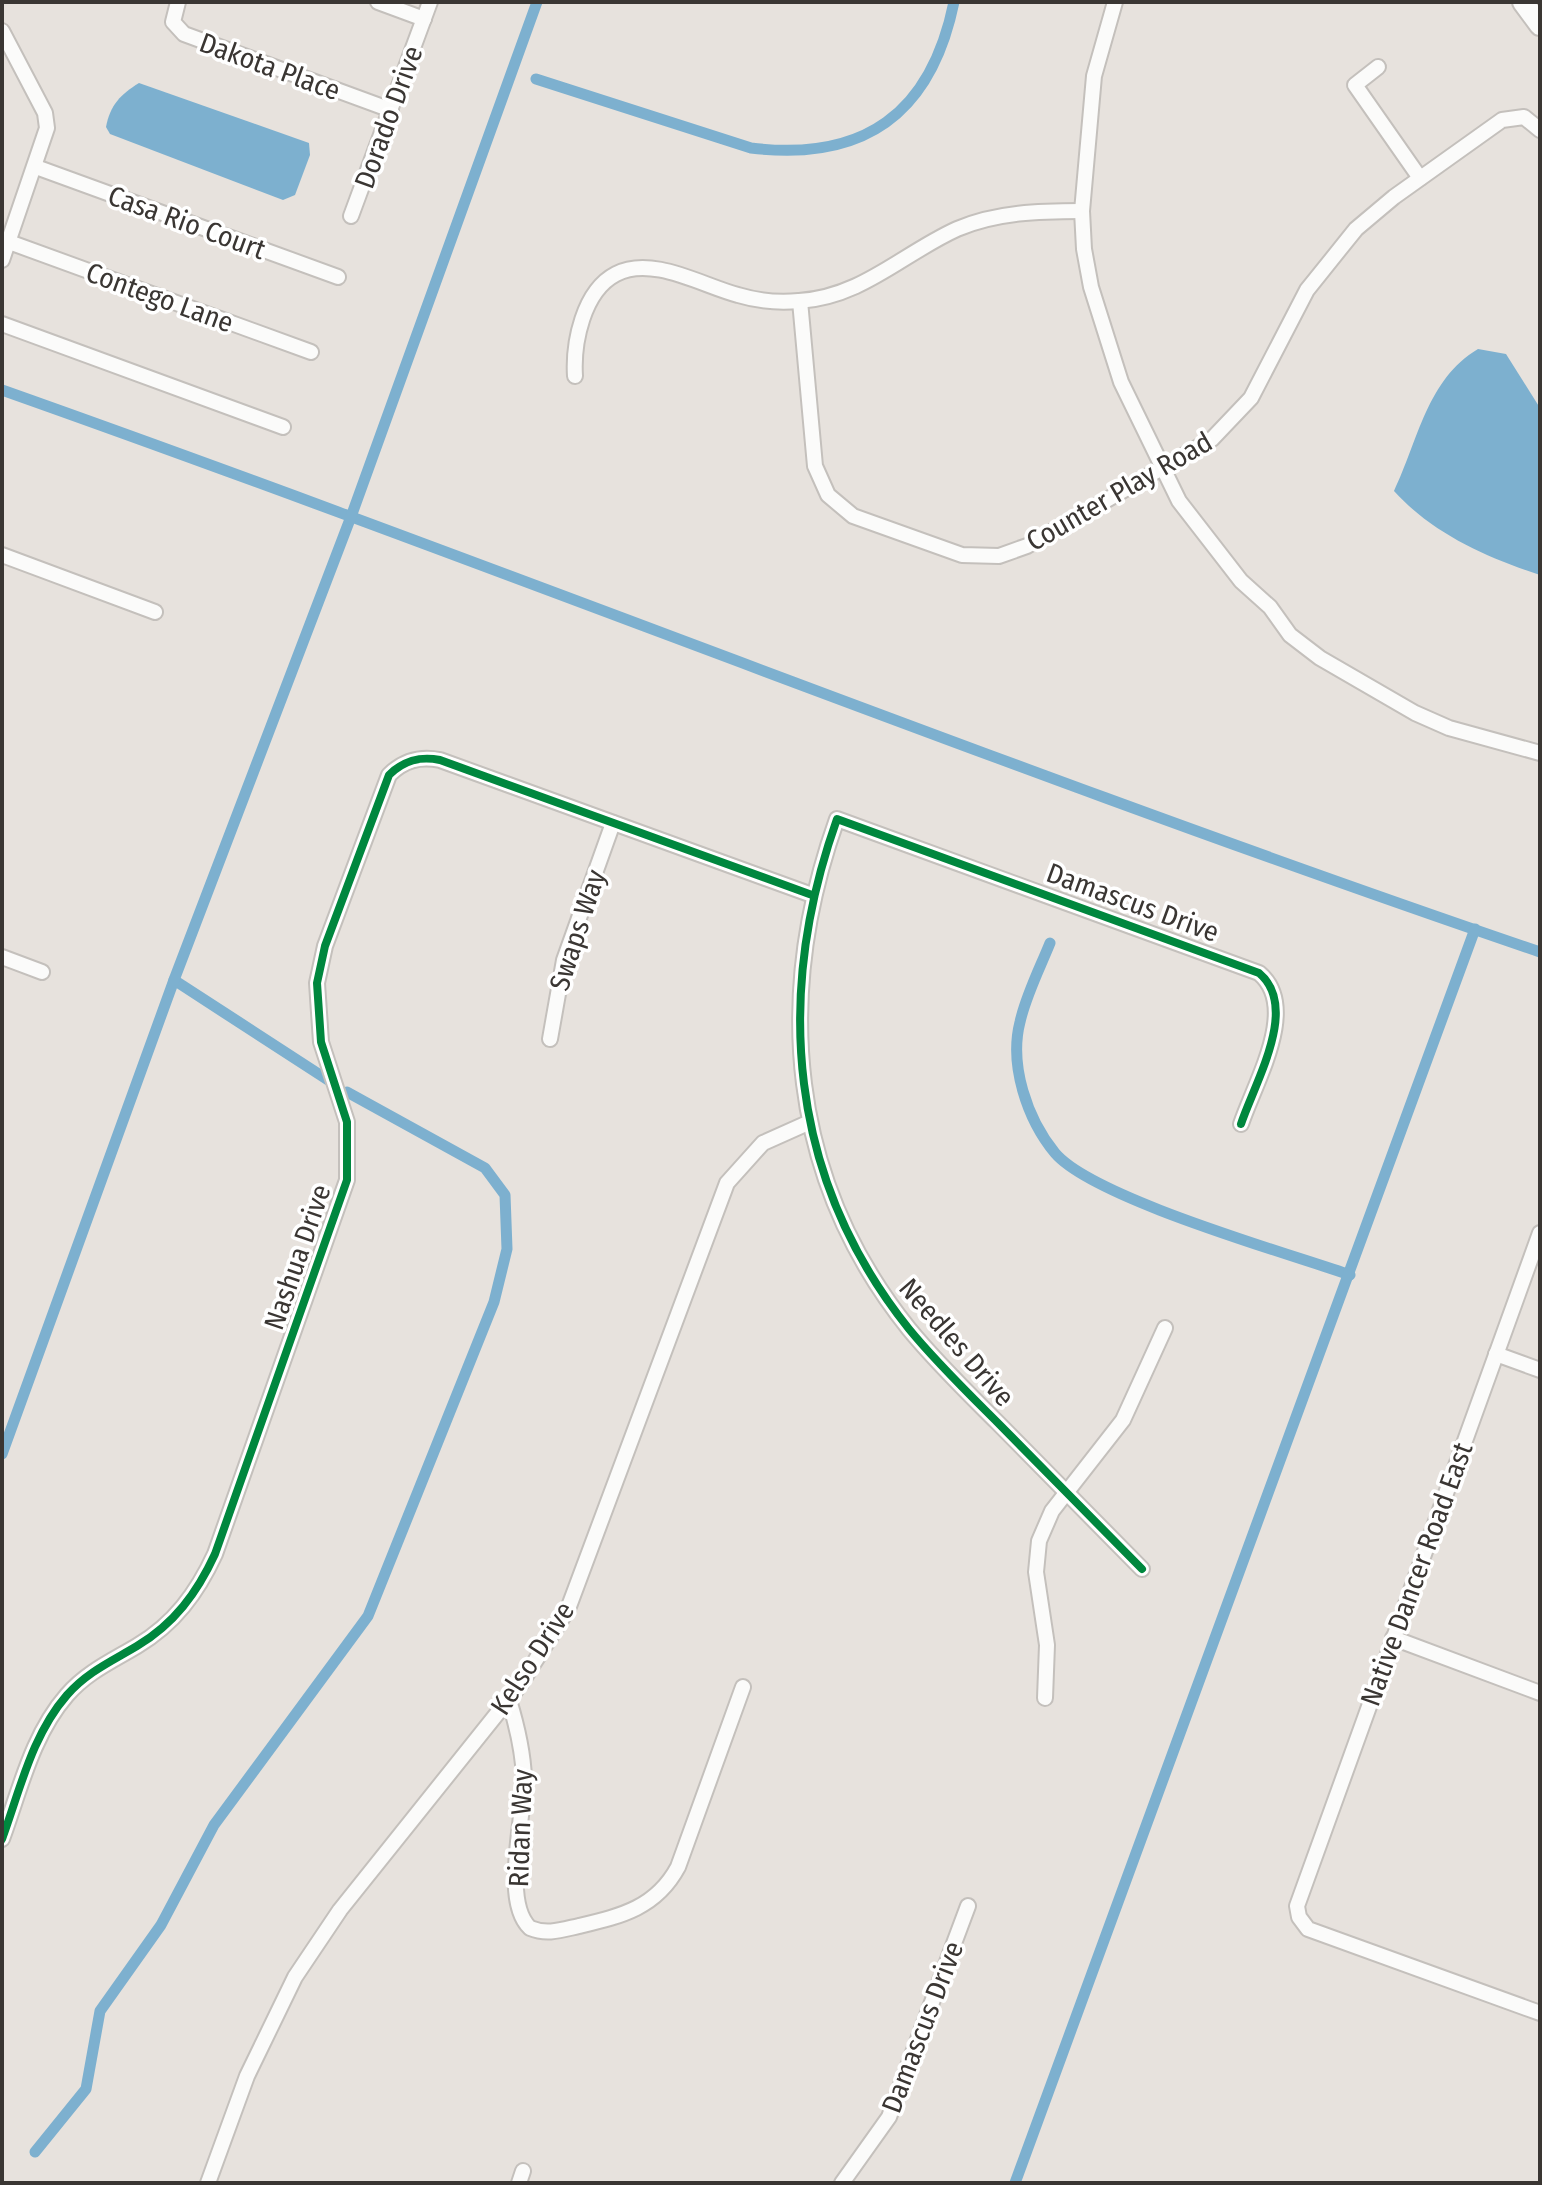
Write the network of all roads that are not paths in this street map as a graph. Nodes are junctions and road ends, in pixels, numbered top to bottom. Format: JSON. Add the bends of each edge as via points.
{"nodes":[{"id":1,"x":178,"y":2,"type":"edge"},
{"id":2,"x":378,"y":2,"type":"edge"},
{"id":3,"x":430,"y":2,"type":"edge"},
{"id":4,"x":1115,"y":2,"type":"edge"},
{"id":5,"x":1523,"y":2,"type":"edge"},
{"id":6,"x":424,"y":19,"type":"junction"},
{"id":7,"x":1540,"y":25,"type":"edge"},
{"id":8,"x":2,"y":31,"type":"edge"},
{"id":9,"x":1378,"y":67,"type":"dead end"},
{"id":10,"x":391,"y":110,"type":"junction"},
{"id":11,"x":1540,"y":130,"type":"edge"},
{"id":12,"x":36,"y":167,"type":"junction"},
{"id":13,"x":1420,"y":178,"type":"junction"},
{"id":14,"x":1082,"y":211,"type":"junction"},
{"id":15,"x":351,"y":216,"type":"dead end"},
{"id":16,"x":9,"y":242,"type":"junction"},
{"id":17,"x":2,"y":260,"type":"edge"},
{"id":18,"x":338,"y":277,"type":"dead end"},
{"id":19,"x":800,"y":301,"type":"junction"},
{"id":20,"x":2,"y":324,"type":"edge"},
{"id":21,"x":311,"y":352,"type":"dead end"},
{"id":22,"x":575,"y":376,"type":"dead end"},
{"id":23,"x":283,"y":427,"type":"dead end"},
{"id":24,"x":1163,"y":471,"type":"junction"},
{"id":25,"x":2,"y":555,"type":"edge"},
{"id":26,"x":155,"y":612,"type":"dead end"},
{"id":27,"x":1540,"y":753,"type":"edge"},
{"id":28,"x":837,"y":819,"type":"joint"},
{"id":29,"x":613,"y":823,"type":"junction"},
{"id":30,"x":812,"y":895,"type":"junction"},
{"id":31,"x":2,"y":957,"type":"edge"},
{"id":32,"x":42,"y":972,"type":"dead end"},
{"id":33,"x":550,"y":1039,"type":"dead end"},
{"id":34,"x":810,"y":1122,"type":"junction"},
{"id":35,"x":1241,"y":1124,"type":"dead end"},
{"id":36,"x":1540,"y":1233,"type":"edge"},
{"id":37,"x":1165,"y":1328,"type":"dead end"},
{"id":38,"x":1496,"y":1354,"type":"junction"},
{"id":39,"x":1540,"y":1370,"type":"edge"},
{"id":40,"x":1067,"y":1493,"type":"junction"},
{"id":41,"x":1142,"y":1569,"type":"dead end"},
{"id":42,"x":1393,"y":1638,"type":"junction"},
{"id":43,"x":743,"y":1687,"type":"dead end"},
{"id":44,"x":1540,"y":1693,"type":"edge"},
{"id":45,"x":1045,"y":1698,"type":"dead end"},
{"id":46,"x":509,"y":1700,"type":"junction"},
{"id":47,"x":2,"y":1839,"type":"edge"},
{"id":48,"x":968,"y":1906,"type":"dead end"},
{"id":49,"x":1540,"y":2013,"type":"edge"},
{"id":50,"x":208,"y":2183,"type":"edge"},
{"id":51,"x":842,"y":2183,"type":"edge"}],
"edges":[{"from":1,"to":10,"type":"street","name":"Dakota Place","via":[[173,22],[184,34]]},
{"from":2,"to":6,"type":"street","name":"Dorado Drive"},
{"from":3,"to":6,"type":"street","name":"Dorado Drive"},
{"from":4,"to":14,"type":"street","via":[[1094,76]]},
{"from":5,"to":7,"type":"highway"},
{"from":6,"to":10,"type":"street","name":"Dorado Drive"},
{"from":8,"to":12,"type":"street","via":[[47,121]]},
{"from":9,"to":13,"type":"street","via":[[1355,85]]},
{"from":10,"to":15,"type":"street","name":"Dorado Drive"},
{"from":11,"to":13,"type":"street","name":"Counter Play Road","via":[[1524,117],[1502,120]]},
{"from":12,"to":16,"type":"street"},
{"from":12,"to":18,"type":"street","name":"Casa Rio Court"},
{"from":13,"to":24,"type":"street","name":"Counter Play Road","via":[[1367,219],[1324,266],[1236,417]]},
{"from":14,"to":19,"type":"street","via":[[981,220],[937,239],[859,287]]},
{"from":14,"to":24,"type":"street","via":[[1084,249],[1103,324],[1134,414]]},
{"from":16,"to":17,"type":"street"},
{"from":16,"to":21,"type":"street","name":"Contego Lane"},
{"from":19,"to":22,"type":"street","via":[[755,299],[652,269],[622,271],[603,283],[591,300],[574,357]]},
{"from":19,"to":24,"type":"street","name":"Counter Play Road","via":[[816,471],[828,495],[853,516],[957,554],[999,556],[1027,546]]},
{"from":20,"to":23,"type":"street"},
{"from":24,"to":27,"type":"street","via":[[1219,556],[1290,635],[1315,654],[1350,678],[1449,728]]},
{"from":25,"to":26,"type":"street"},
{"from":28,"to":30,"type":"street","name":"Needles Drive"},
{"from":28,"to":35,"type":"street","name":"Damascus Drive","via":[[1259,973],[1270,983],[1279,1011]]},
{"from":29,"to":30,"type":"street","name":"Nashua Drive"},
{"from":29,"to":33,"type":"street","name":"Swaps Way","via":[[564,960]]},
{"from":29,"to":47,"type":"street","name":"Nashua Drive","via":[[432,759],[408,761],[385,781],[325,946],[317,983],[321,1042],[347,1122],[347,1180],[234,1502],[205,1575],[184,1606],[157,1633],[85,1678],[54,1712],[36,1745]]},
{"from":30,"to":34,"type":"street","name":"Needles Drive","via":[[798,1024]]},
{"from":31,"to":32,"type":"street"},
{"from":34,"to":40,"type":"street","name":"Needles Drive","via":[[839,1211],[889,1302],[932,1355]]},
{"from":34,"to":46,"type":"street","name":"Kelso Drive","via":[[763,1143],[727,1183],[581,1579],[552,1638]]},
{"from":36,"to":38,"type":"street","name":"Native Dancer Road East"},
{"from":37,"to":40,"type":"street","via":[[1123,1420]]},
{"from":38,"to":39,"type":"street"},
{"from":38,"to":42,"type":"street","name":"Native Dancer Road East"},
{"from":40,"to":41,"type":"street","name":"Needles Drive"},
{"from":40,"to":45,"type":"street","via":[[1045,1525],[1036,1556],[1047,1645]]},
{"from":42,"to":44,"type":"street"},
{"from":42,"to":49,"type":"street","name":"Native Dancer Road East","via":[[1298,1899],[1299,1917],[1308,1929]]},
{"from":43,"to":46,"type":"street","name":"Ridan Way","via":[[669,1882],[635,1911],[549,1933],[530,1928],[519,1909],[517,1856],[524,1777]]},
{"from":46,"to":50,"type":"street","name":"Kelso Drive","via":[[302,1965],[262,2039]]},
{"from":48,"to":51,"type":"street","name":"Damascus Drive","via":[[889,2117]]}]}
